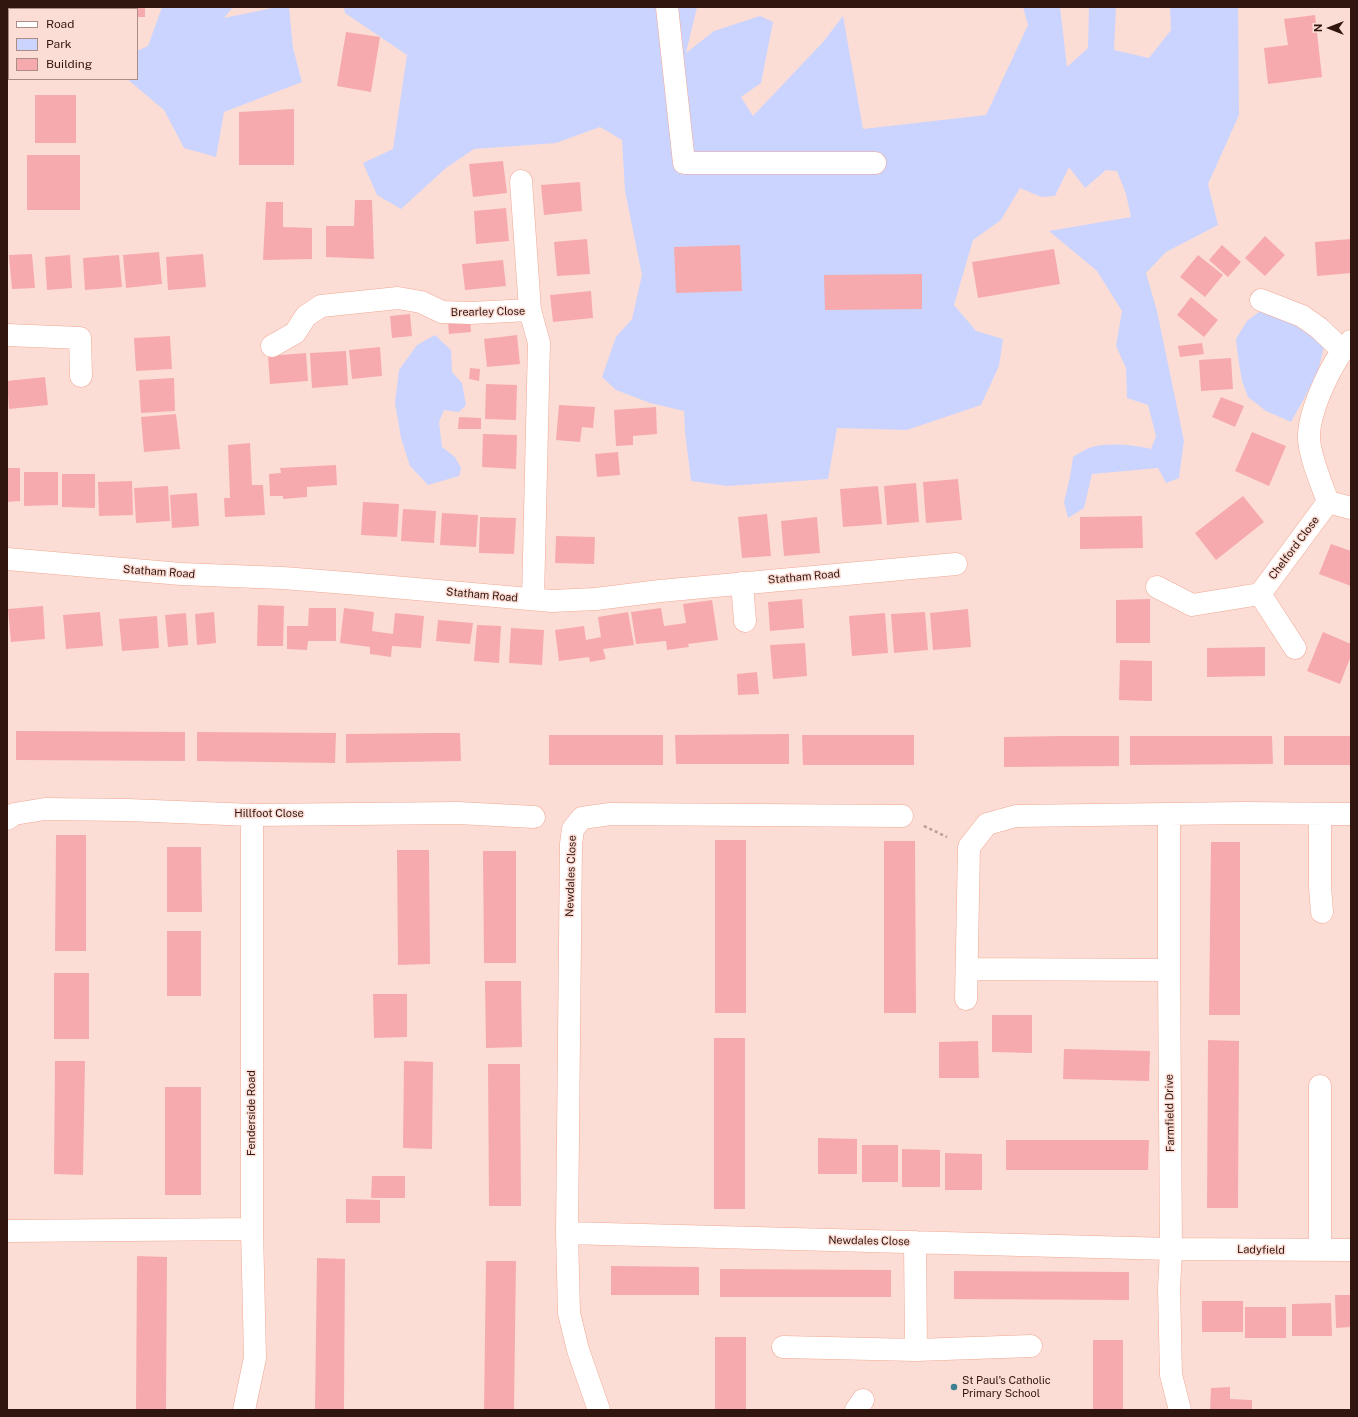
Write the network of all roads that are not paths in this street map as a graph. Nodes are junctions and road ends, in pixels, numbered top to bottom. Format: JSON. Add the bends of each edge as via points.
{"nodes":[{"id":1,"x":668,"y":7,"type":"edge"},
{"id":2,"x":875,"y":162,"type":"dead end"},
{"id":3,"x":521,"y":182,"type":"dead end"},
{"id":4,"x":1261,"y":300,"type":"dead end"},
{"id":5,"x":530,"y":310,"type":"junction"},
{"id":6,"x":7,"y":335,"type":"edge"},
{"id":7,"x":272,"y":346,"type":"dead end"},
{"id":8,"x":1347,"y":346,"type":"edge"},
{"id":9,"x":81,"y":376,"type":"dead end"},
{"id":10,"x":1328,"y":502,"type":"junction"},
{"id":11,"x":1351,"y":508,"type":"edge"},
{"id":12,"x":7,"y":559,"type":"edge"},
{"id":13,"x":956,"y":564,"type":"dead end"},
{"id":14,"x":742,"y":583,"type":"junction"},
{"id":15,"x":1156,"y":587,"type":"dead end"},
{"id":16,"x":1260,"y":594,"type":"junction"},
{"id":17,"x":533,"y":599,"type":"junction"},
{"id":18,"x":744,"y":621,"type":"dead end"},
{"id":19,"x":1295,"y":648,"type":"dead end"},
{"id":20,"x":1320,"y":814,"type":"junction"},
{"id":21,"x":1351,"y":814,"type":"edge"},
{"id":22,"x":252,"y":815,"type":"junction"},
{"id":23,"x":1170,"y":815,"type":"junction"},
{"id":24,"x":902,"y":816,"type":"road end"},
{"id":25,"x":534,"y":817,"type":"dead end"},
{"id":26,"x":7,"y":819,"type":"edge"},
{"id":27,"x":1322,"y":912,"type":"dead end"},
{"id":28,"x":967,"y":969,"type":"junction"},
{"id":29,"x":1169,"y":970,"type":"junction"},
{"id":30,"x":966,"y":1000,"type":"dead end"},
{"id":31,"x":1320,"y":1086,"type":"dead end"},
{"id":32,"x":252,"y":1229,"type":"junction"},
{"id":33,"x":7,"y":1231,"type":"edge"},
{"id":34,"x":567,"y":1233,"type":"junction"},
{"id":35,"x":915,"y":1242,"type":"junction"},
{"id":36,"x":1171,"y":1249,"type":"junction"},
{"id":37,"x":1320,"y":1250,"type":"junction"},
{"id":38,"x":1351,"y":1250,"type":"edge"},
{"id":39,"x":1031,"y":1346,"type":"dead end"},
{"id":40,"x":783,"y":1347,"type":"dead end"},
{"id":41,"x":916,"y":1350,"type":"junction"},
{"id":42,"x":244,"y":1410,"type":"edge"},
{"id":43,"x":598,"y":1410,"type":"edge"},
{"id":44,"x":1180,"y":1410,"type":"edge"}],
"edges":[{"from":1,"to":2,"type":"street","via":[[684,162]]},
{"from":3,"to":5,"type":"street"},
{"from":4,"to":8,"type":"street","via":[[1302,316]]},
{"from":5,"to":7,"type":"street","name":"Brearley Close","via":[[442,312],[421,302],[398,298],[321,306],[306,316],[295,333]]},
{"from":5,"to":17,"type":"street","name":"Brearley Close","via":[[539,343]]},
{"from":6,"to":9,"type":"street","via":[[80,338]]},
{"from":8,"to":10,"type":"street","via":[[1326,380],[1313,412],[1309,436],[1314,462]]},
{"from":10,"to":11,"type":"street"},
{"from":10,"to":16,"type":"street","name":"Chelford Close"},
{"from":12,"to":17,"type":"street","name":"Statham Road"},
{"from":13,"to":14,"type":"street","name":"Statham Road"},
{"from":14,"to":17,"type":"street","name":"Statham Road","via":[[596,599]]},
{"from":14,"to":18,"type":"street"},
{"from":15,"to":16,"type":"street","via":[[1192,605]]},
{"from":16,"to":19,"type":"street"},
{"from":20,"to":21,"type":"street"},
{"from":20,"to":23,"type":"street"},
{"from":20,"to":27,"type":"street"},
{"from":22,"to":25,"type":"street","name":"Hillfoot Close","via":[[458,813]]},
{"from":22,"to":26,"type":"street","name":"Hillfoot Close","via":[[45,809],[14,814]]},
{"from":22,"to":32,"type":"street","name":"Fenderside Road"},
{"from":23,"to":28,"type":"street","via":[[1016,816],[987,824],[969,847]]},
{"from":23,"to":29,"type":"street","name":"Farmfield Drive"},
{"from":24,"to":34,"type":"street","name":"Newdales Close","via":[[610,814],[582,818],[573,829]]},
{"from":28,"to":29,"type":"street"},
{"from":28,"to":30,"type":"street"},
{"from":29,"to":36,"type":"street","name":"Farmfield Drive"},
{"from":31,"to":37,"type":"street"},
{"from":32,"to":33,"type":"street"},
{"from":32,"to":42,"type":"street","name":"Fenderside Road","via":[[255,1358]]},
{"from":34,"to":35,"type":"street","name":"Newdales Close"},
{"from":34,"to":43,"type":"street","name":"Newdales Close","via":[[569,1313]]},
{"from":35,"to":36,"type":"street","name":"Newdales Close"},
{"from":35,"to":41,"type":"street"},
{"from":36,"to":37,"type":"street","name":"Ladyfield"},
{"from":36,"to":44,"type":"street","name":"Farmfield Drive","via":[[1171,1375]]},
{"from":37,"to":38,"type":"street","name":"Ladyfield"},
{"from":39,"to":41,"type":"street"},
{"from":40,"to":41,"type":"street"}]}
